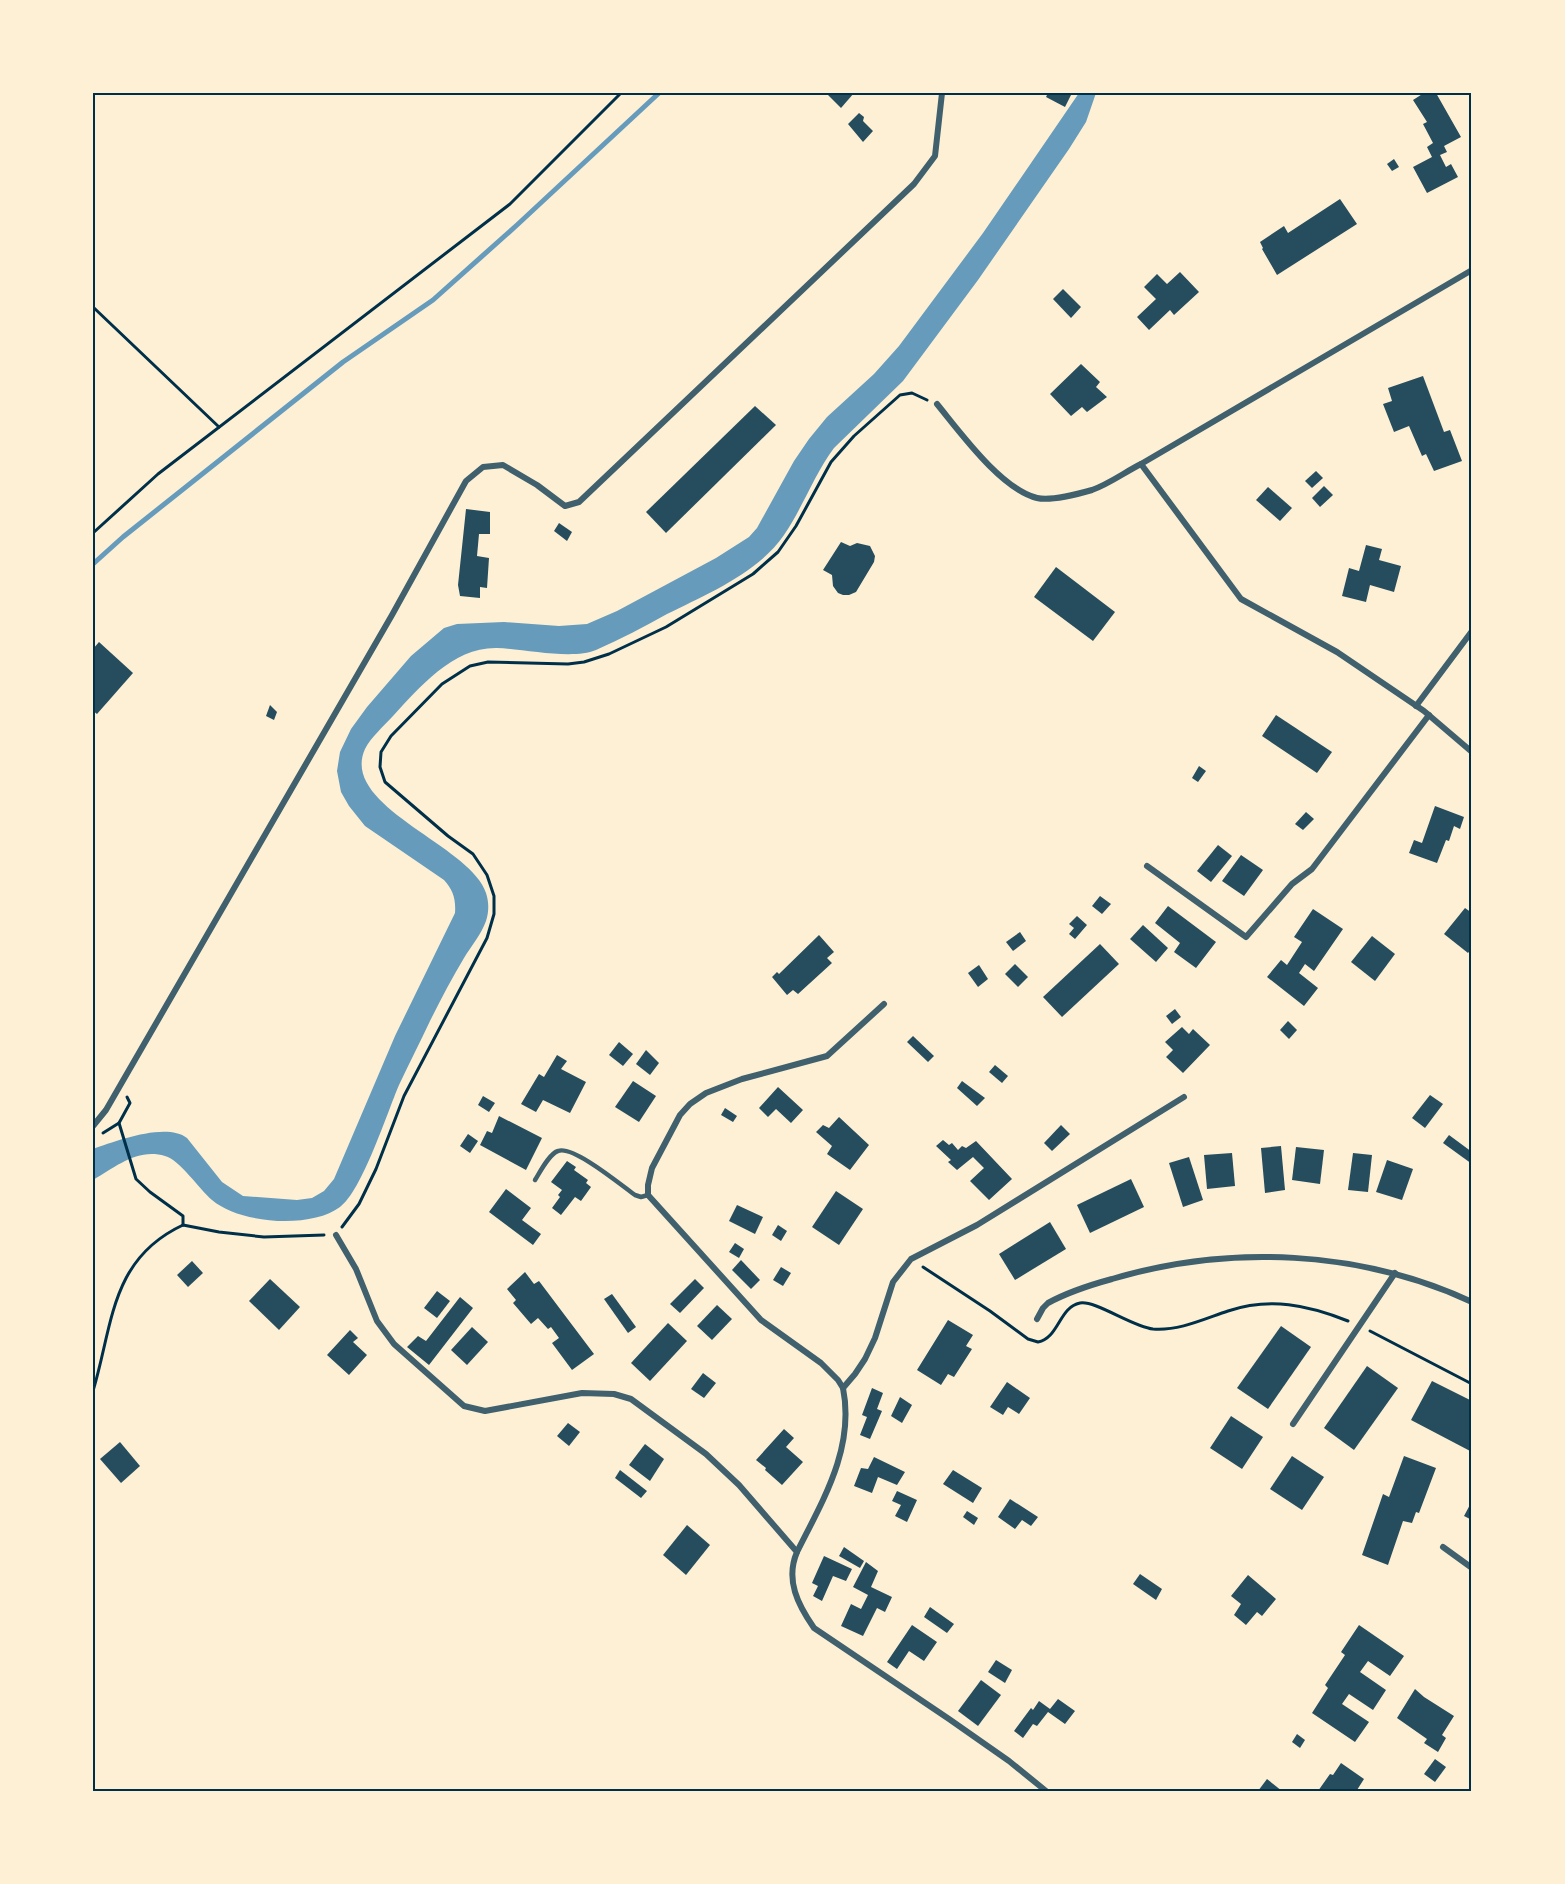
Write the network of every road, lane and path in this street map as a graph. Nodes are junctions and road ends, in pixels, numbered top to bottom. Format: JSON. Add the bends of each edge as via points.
{"nodes":[{"id":1,"x":621,"y":93,"type":"edge"},
{"id":2,"x":942,"y":93,"type":"edge"},
{"id":3,"x":1472,"y":271,"type":"edge"},
{"id":4,"x":93,"y":307,"type":"edge"},
{"id":5,"x":937,"y":404,"type":"joint"},
{"id":6,"x":219,"y":427,"type":"junction"},
{"id":7,"x":1141,"y":464,"type":"junction"},
{"id":8,"x":93,"y":533,"type":"edge"},
{"id":9,"x":1472,"y":631,"type":"edge"},
{"id":10,"x":1416,"y":706,"type":"junction"},
{"id":11,"x":1429,"y":715,"type":"junction"},
{"id":12,"x":1472,"y":752,"type":"edge"},
{"id":13,"x":1147,"y":866,"type":"dead end"},
{"id":14,"x":884,"y":1004,"type":"dead end"},
{"id":15,"x":121,"y":1084,"type":"junction"},
{"id":16,"x":1185,"y":1097,"type":"dead end"},
{"id":17,"x":93,"y":1126,"type":"edge"},
{"id":18,"x":535,"y":1180,"type":"dead end"},
{"id":19,"x":648,"y":1195,"type":"junction"},
{"id":20,"x":183,"y":1225,"type":"junction"},
{"id":21,"x":336,"y":1235,"type":"junction"},
{"id":22,"x":911,"y":1259,"type":"junction"},
{"id":23,"x":1395,"y":1274,"type":"junction"},
{"id":24,"x":1472,"y":1302,"type":"edge"},
{"id":25,"x":1037,"y":1319,"type":"dead end"},
{"id":26,"x":1350,"y":1321,"type":"dead end"},
{"id":27,"x":1368,"y":1330,"type":"dead end"},
{"id":28,"x":1472,"y":1384,"type":"edge"},
{"id":29,"x":843,"y":1388,"type":"junction"},
{"id":30,"x":93,"y":1391,"type":"edge"},
{"id":31,"x":1293,"y":1424,"type":"dead end"},
{"id":32,"x":1443,"y":1547,"type":"dead end"},
{"id":33,"x":797,"y":1552,"type":"junction"},
{"id":34,"x":1472,"y":1568,"type":"edge"},
{"id":35,"x":1046,"y":1791,"type":"edge"}],
"edges":[{"from":1,"to":6,"type":"path","via":[[510,204]]},
{"from":2,"to":15,"type":"street","via":[[935,156],[914,184],[579,502],[565,506],[503,465],[483,467],[466,481]]},
{"from":3,"to":7,"type":"street"},
{"from":4,"to":6,"type":"path"},
{"from":5,"to":7,"type":"street","via":[[980,456],[1016,490],[1039,498],[1093,489]]},
{"from":5,"to":21,"type":"path","via":[[912,393],[900,394],[831,462],[778,552],[753,574],[675,622],[584,662],[470,666],[442,684],[391,736],[381,752],[385,782],[473,854],[487,875],[494,896],[494,914],[487,938],[404,1096],[359,1204]]},
{"from":6,"to":8,"type":"path","via":[[158,474]]},
{"from":7,"to":10,"type":"street","via":[[1241,599],[1337,652]]},
{"from":9,"to":10,"type":"street"},
{"from":10,"to":11,"type":"street"},
{"from":11,"to":12,"type":"street"},
{"from":11,"to":13,"type":"street","via":[[1312,870],[1292,884],[1246,937]]},
{"from":14,"to":19,"type":"street","via":[[827,1056],[742,1079],[690,1104],[652,1168]]},
{"from":15,"to":17,"type":"street"},
{"from":15,"to":20,"type":"path","via":[[130,1103],[119,1123],[136,1179],[183,1216]]},
{"from":16,"to":22,"type":"street","via":[[977,1225]]},
{"from":18,"to":19,"type":"lane","via":[[554,1153],[563,1150],[576,1154],[635,1195]]},
{"from":19,"to":29,"type":"street","via":[[760,1320],[821,1363]]},
{"from":20,"to":21,"type":"path","via":[[264,1237]]},
{"from":20,"to":30,"type":"path","via":[[164,1234],[141,1254],[124,1283],[111,1316]]},
{"from":21,"to":33,"type":"street","via":[[388,1336],[464,1406],[485,1411],[582,1393],[631,1399],[706,1454],[739,1485]]},
{"from":22,"to":26,"type":"path","via":[[1038,1342],[1047,1338],[1067,1310],[1079,1303],[1153,1329],[1186,1325],[1263,1304],[1301,1305]]},
{"from":22,"to":29,"type":"street","via":[[893,1282],[865,1359]]},
{"from":23,"to":24,"type":"street"},
{"from":23,"to":25,"type":"street","via":[[1352,1264],[1283,1257],[1196,1261],[1126,1274],[1080,1289],[1048,1303]]},
{"from":23,"to":31,"type":"street"},
{"from":27,"to":28,"type":"path"},
{"from":29,"to":33,"type":"street","via":[[842,1445],[836,1472]]},
{"from":32,"to":34,"type":"street"},
{"from":33,"to":35,"type":"street","via":[[792,1564],[793,1584],[814,1628],[1009,1761]]}]}
